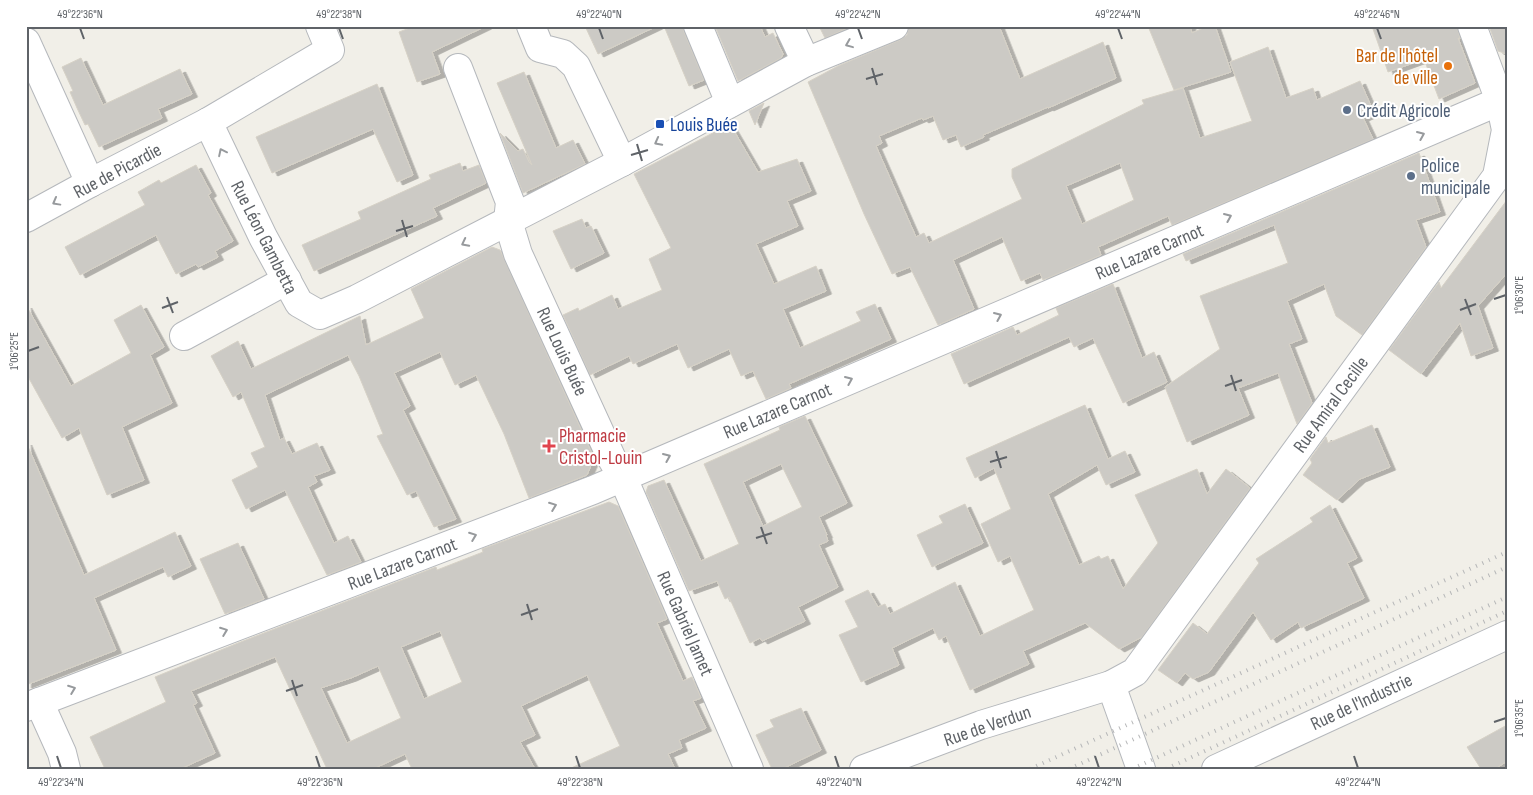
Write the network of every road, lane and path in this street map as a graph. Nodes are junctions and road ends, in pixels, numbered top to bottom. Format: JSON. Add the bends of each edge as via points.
{"nodes":[{"id":1,"x":320,"y":26,"type":"edge"},
{"id":2,"x":531,"y":26,"type":"edge"},
{"id":3,"x":698,"y":26,"type":"edge"},
{"id":4,"x":789,"y":26,"type":"edge"},
{"id":5,"x":894,"y":26,"type":"edge"},
{"id":6,"x":1472,"y":26,"type":"edge"},
{"id":7,"x":26,"y":42,"type":"edge"},
{"id":8,"x":806,"y":62,"type":"junction"},
{"id":9,"x":458,"y":68,"type":"dead end"},
{"id":10,"x":1503,"y":100,"type":"edge"},
{"id":11,"x":730,"y":103,"type":"junction"},
{"id":12,"x":208,"y":122,"type":"junction"},
{"id":13,"x":1504,"y":156,"type":"edge"},
{"id":14,"x":622,"y":162,"type":"junction"},
{"id":15,"x":90,"y":183,"type":"junction"},
{"id":16,"x":26,"y":218,"type":"edge"},
{"id":17,"x":508,"y":221,"type":"junction"},
{"id":18,"x":287,"y":280,"type":"junction"},
{"id":19,"x":184,"y":336,"type":"dead end"},
{"id":20,"x":623,"y":478,"type":"junction"},
{"id":21,"x":1507,"y":635,"type":"edge"},
{"id":22,"x":1111,"y":685,"type":"junction"},
{"id":23,"x":32,"y":704,"type":"edge"},
{"id":24,"x":66,"y":769,"type":"edge"},
{"id":25,"x":748,"y":769,"type":"edge"},
{"id":26,"x":864,"y":769,"type":"edge"},
{"id":27,"x":1141,"y":769,"type":"edge"},
{"id":28,"x":1216,"y":769,"type":"edge"}],
"edges":[{"from":1,"to":12,"type":"street","name":"Rue de Picardie","via":[[330,50]]},
{"from":2,"to":14,"type":"street","via":[[540,48],[563,54],[576,66]]},
{"from":3,"to":11,"type":"street"},
{"from":4,"to":8,"type":"street"},
{"from":5,"to":8,"type":"street","name":"Rue Léon Gambetta","one_way":true},
{"from":6,"to":10,"type":"street","name":"Rue Amiral Cecille"},
{"from":7,"to":15,"type":"street"},
{"from":8,"to":11,"type":"street","name":"Rue Léon Gambetta"},
{"from":9,"to":17,"type":"street","via":[[510,202]]},
{"from":10,"to":13,"type":"street","name":"Rue Amiral Cecille"},
{"from":20,"to":10,"type":"street","name":"Rue Lazare Carnot","one_way":true},
{"from":11,"to":14,"type":"street","name":"Rue Léon Gambetta","one_way":true},
{"from":12,"to":15,"type":"street","name":"Rue de Picardie"},
{"from":18,"to":12,"type":"street","name":"Rue Léon Gambetta","one_way":true},
{"from":13,"to":22,"type":"street","name":"Rue Amiral Cecille","via":[[1497,176],[1135,672]]},
{"from":14,"to":17,"type":"street","name":"Rue Léon Gambetta"},
{"from":15,"to":16,"type":"street","name":"Rue de Picardie","one_way":true},
{"from":17,"to":18,"type":"street","name":"Rue Léon Gambetta","one_way":true,"via":[[320,315],[299,303]]},
{"from":17,"to":20,"type":"street","name":"Rue Louis Buée","via":[[518,254]]},
{"from":18,"to":19,"type":"street"},
{"from":23,"to":20,"type":"street","name":"Rue Lazare Carnot","one_way":true},
{"from":20,"to":25,"type":"street","name":"Rue Gabriel Jamet"},
{"from":21,"to":28,"type":"street","name":"Rue de l'Industrie"},
{"from":22,"to":26,"type":"street","name":"Rue de Verdun","via":[[981,725]]},
{"from":22,"to":27,"type":"street"},
{"from":23,"to":24,"type":"street","name":"Rue Lazare Carnot","via":[[62,753]]}]}
